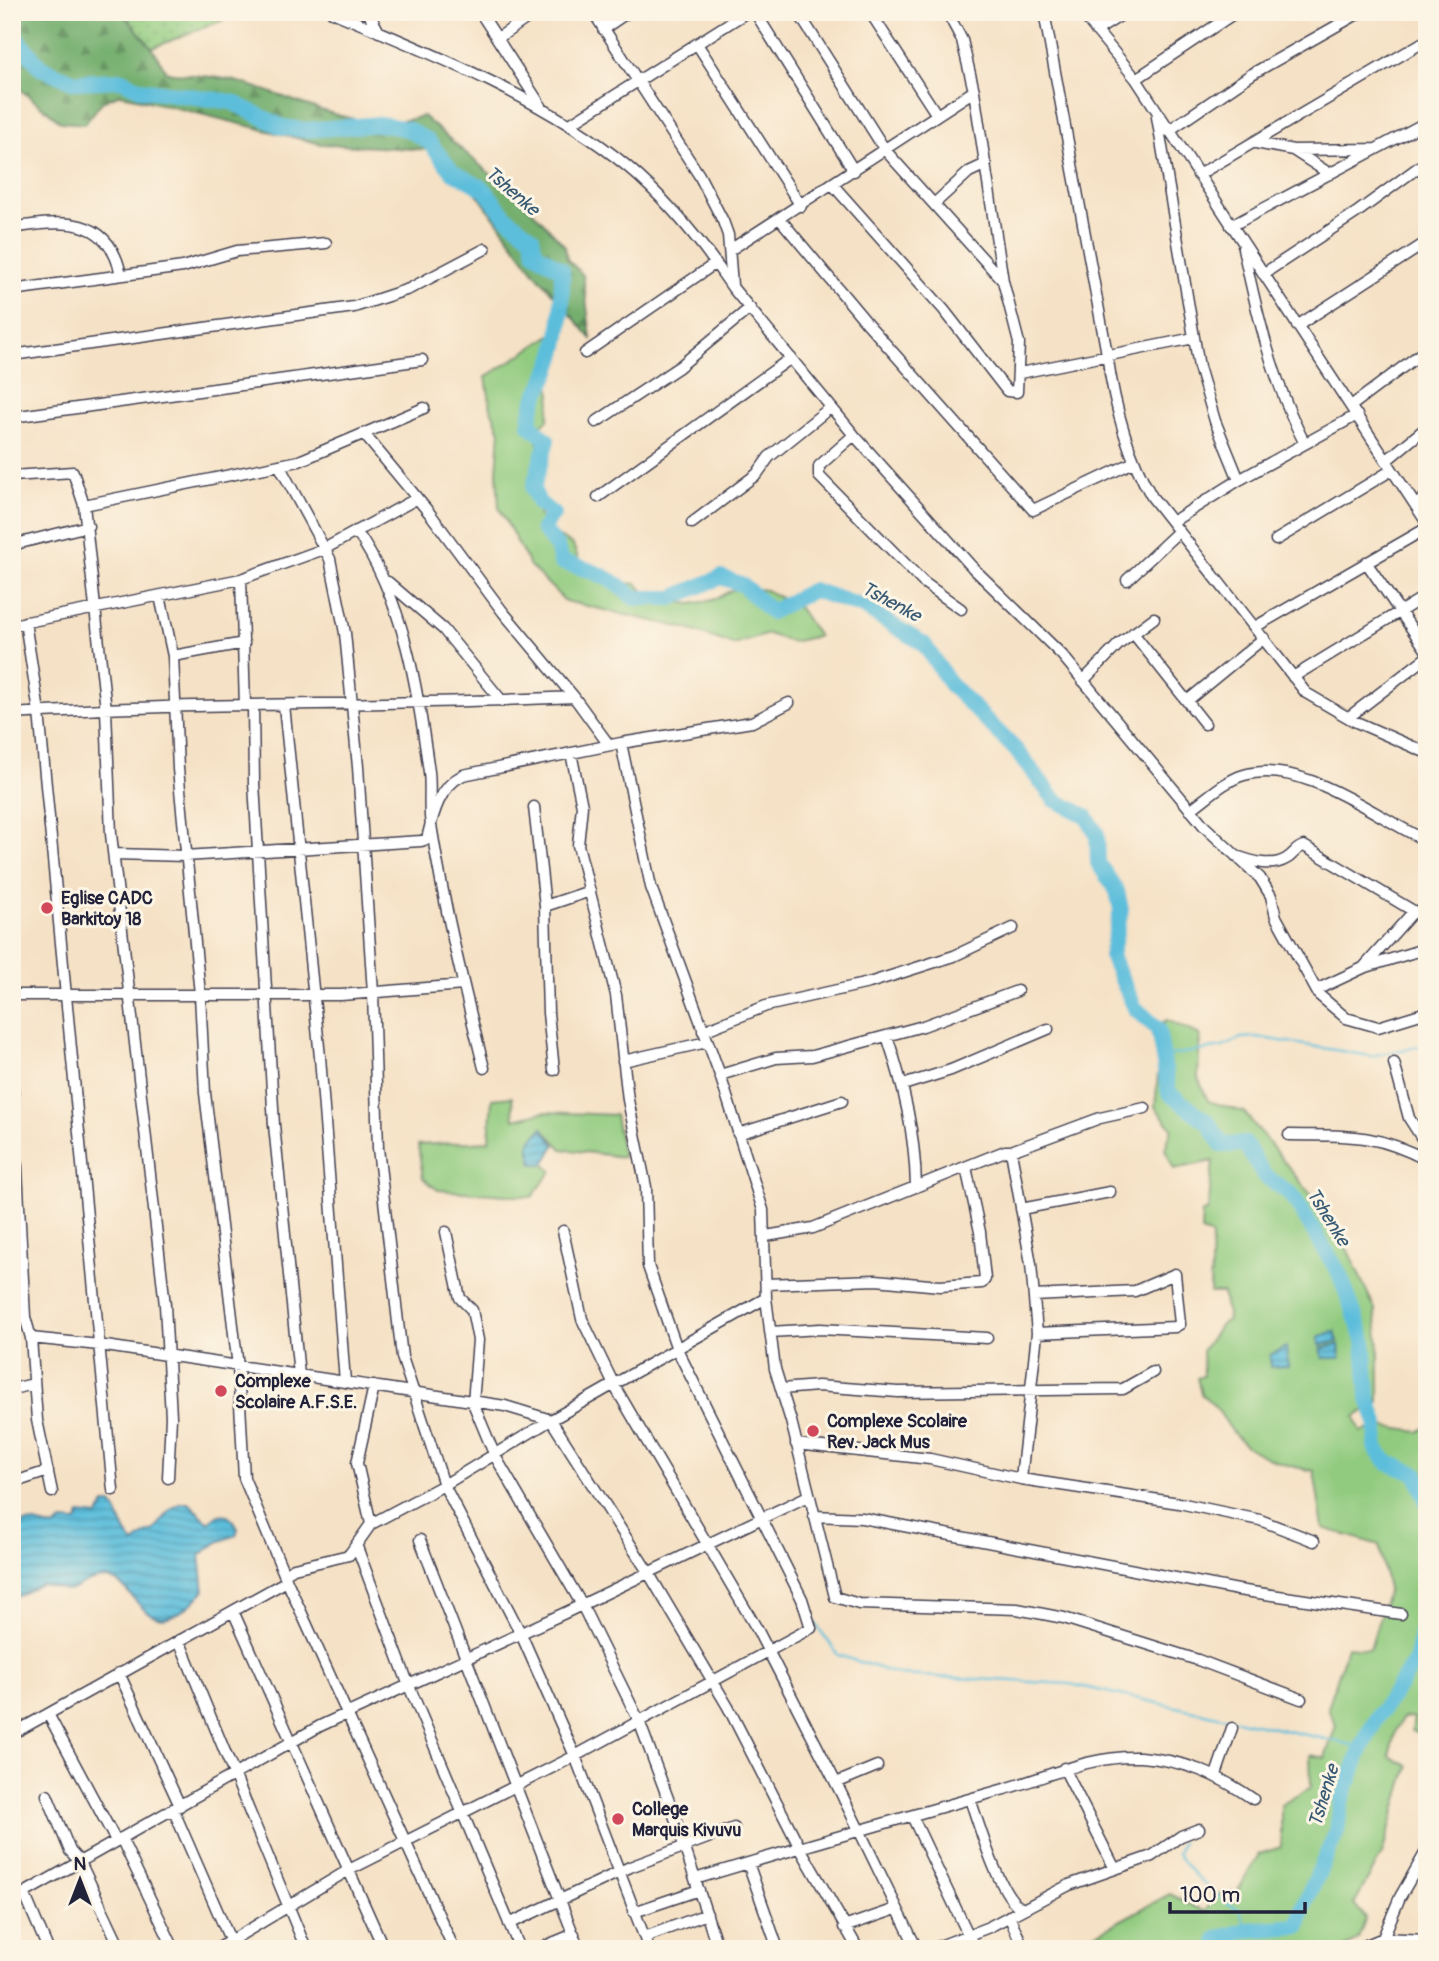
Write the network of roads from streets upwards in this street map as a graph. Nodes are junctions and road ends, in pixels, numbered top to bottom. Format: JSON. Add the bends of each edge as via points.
{"nodes":[{"id":1,"x":332,"y":12,"type":"edge"},
{"id":2,"x":368,"y":12,"type":"edge"},
{"id":3,"x":480,"y":12,"type":"edge"},
{"id":4,"x":536,"y":12,"type":"edge"},
{"id":5,"x":593,"y":12,"type":"edge"},
{"id":6,"x":628,"y":12,"type":"edge"},
{"id":7,"x":747,"y":12,"type":"edge"},
{"id":8,"x":755,"y":12,"type":"edge"},
{"id":9,"x":798,"y":12,"type":"edge"},
{"id":10,"x":870,"y":12,"type":"edge"},
{"id":11,"x":947,"y":12,"type":"edge"},
{"id":12,"x":1044,"y":12,"type":"edge"},
{"id":13,"x":1081,"y":12,"type":"edge"},
{"id":14,"x":1126,"y":12,"type":"edge"},
{"id":15,"x":1236,"y":12,"type":"edge"},
{"id":16,"x":1361,"y":12,"type":"edge"},
{"id":17,"x":603,"y":29,"type":"junction"},
{"id":18,"x":1096,"y":31,"type":"junction"},
{"id":19,"x":379,"y":32,"type":"junction"},
{"id":20,"x":498,"y":38,"type":"junction"},
{"id":21,"x":1427,"y":40,"type":"edge"},
{"id":22,"x":697,"y":44,"type":"junction"},
{"id":23,"x":1136,"y":79,"type":"junction"},
{"id":24,"x":638,"y":80,"type":"junction"},
{"id":25,"x":974,"y":91,"type":"junction"},
{"id":26,"x":542,"y":108,"type":"junction"},
{"id":27,"x":1156,"y":110,"type":"junction"},
{"id":28,"x":937,"y":115,"type":"junction"},
{"id":29,"x":1427,"y":122,"type":"edge"},
{"id":30,"x":569,"y":124,"type":"junction"},
{"id":31,"x":1168,"y":131,"type":"junction"},
{"id":32,"x":1256,"y":143,"type":"junction"},
{"id":33,"x":1377,"y":149,"type":"junction"},
{"id":34,"x":885,"y":150,"type":"junction"},
{"id":35,"x":1293,"y":150,"type":"junction"},
{"id":36,"x":1427,"y":162,"type":"edge"},
{"id":37,"x":986,"y":164,"type":"junction"},
{"id":38,"x":854,"y":171,"type":"junction"},
{"id":39,"x":1330,"y":174,"type":"junction"},
{"id":40,"x":1198,"y":175,"type":"junction"},
{"id":41,"x":833,"y":186,"type":"junction"},
{"id":42,"x":934,"y":204,"type":"junction"},
{"id":43,"x":801,"y":206,"type":"junction"},
{"id":44,"x":780,"y":219,"type":"junction"},
{"id":45,"x":1231,"y":226,"type":"junction"},
{"id":46,"x":12,"y":228,"type":"edge"},
{"id":47,"x":1241,"y":242,"type":"junction"},
{"id":48,"x":1427,"y":242,"type":"edge"},
{"id":49,"x":326,"y":243,"type":"dead end"},
{"id":50,"x":485,"y":249,"type":"dead end"},
{"id":51,"x":730,"y":250,"type":"junction"},
{"id":52,"x":716,"y":263,"type":"junction"},
{"id":53,"x":1262,"y":274,"type":"junction"},
{"id":54,"x":121,"y":275,"type":"junction"},
{"id":55,"x":1003,"y":281,"type":"junction"},
{"id":56,"x":732,"y":287,"type":"junction"},
{"id":57,"x":12,"y":290,"type":"edge"},
{"id":58,"x":750,"y":308,"type":"junction"},
{"id":59,"x":1297,"y":326,"type":"junction"},
{"id":60,"x":1194,"y":338,"type":"junction"},
{"id":61,"x":1427,"y":349,"type":"edge"},
{"id":62,"x":585,"y":353,"type":"dead end"},
{"id":63,"x":1107,"y":354,"type":"junction"},
{"id":64,"x":12,"y":355,"type":"edge"},
{"id":65,"x":791,"y":358,"type":"junction"},
{"id":66,"x":422,"y":360,"type":"dead end"},
{"id":67,"x":1020,"y":373,"type":"junction"},
{"id":68,"x":831,"y":407,"type":"junction"},
{"id":69,"x":424,"y":408,"type":"dead end"},
{"id":70,"x":1354,"y":410,"type":"junction"},
{"id":71,"x":12,"y":417,"type":"edge"},
{"id":72,"x":596,"y":422,"type":"dead end"},
{"id":73,"x":1427,"y":427,"type":"edge"},
{"id":74,"x":363,"y":434,"type":"junction"},
{"id":75,"x":854,"y":435,"type":"junction"},
{"id":76,"x":1304,"y":442,"type":"junction"},
{"id":77,"x":1134,"y":462,"type":"junction"},
{"id":78,"x":279,"y":465,"type":"junction"},
{"id":79,"x":1390,"y":465,"type":"junction"},
{"id":80,"x":12,"y":476,"type":"edge"},
{"id":81,"x":1239,"y":480,"type":"junction"},
{"id":82,"x":1427,"y":496,"type":"edge"},
{"id":83,"x":598,"y":497,"type":"dead end"},
{"id":84,"x":416,"y":499,"type":"junction"},
{"id":85,"x":1416,"y":505,"type":"junction"},
{"id":86,"x":84,"y":506,"type":"junction"},
{"id":87,"x":692,"y":523,"type":"dead end"},
{"id":88,"x":1427,"y":525,"type":"edge"},
{"id":89,"x":88,"y":526,"type":"junction"},
{"id":90,"x":1176,"y":526,"type":"junction"},
{"id":91,"x":356,"y":531,"type":"junction"},
{"id":92,"x":1276,"y":540,"type":"dead end"},
{"id":93,"x":12,"y":545,"type":"edge"},
{"id":94,"x":324,"y":548,"type":"junction"},
{"id":95,"x":1367,"y":562,"type":"junction"},
{"id":96,"x":241,"y":579,"type":"junction"},
{"id":97,"x":1127,"y":580,"type":"dead end"},
{"id":98,"x":385,"y":581,"type":"junction"},
{"id":99,"x":1427,"y":595,"type":"edge"},
{"id":100,"x":160,"y":596,"type":"junction"},
{"id":101,"x":961,"y":609,"type":"dead end"},
{"id":102,"x":95,"y":610,"type":"junction"},
{"id":103,"x":1399,"y":611,"type":"junction"},
{"id":104,"x":1154,"y":618,"type":"dead end"},
{"id":105,"x":16,"y":621,"type":"edge"},
{"id":106,"x":1255,"y":627,"type":"junction"},
{"id":107,"x":1133,"y":633,"type":"junction"},
{"id":108,"x":1264,"y":638,"type":"junction"},
{"id":109,"x":244,"y":643,"type":"junction"},
{"id":110,"x":1427,"y":652,"type":"edge"},
{"id":111,"x":173,"y":656,"type":"junction"},
{"id":112,"x":1427,"y":657,"type":"edge"},
{"id":113,"x":1293,"y":677,"type":"junction"},
{"id":114,"x":1083,"y":681,"type":"junction"},
{"id":115,"x":574,"y":697,"type":"junction"},
{"id":116,"x":502,"y":701,"type":"junction"},
{"id":117,"x":1187,"y":701,"type":"junction"},
{"id":118,"x":418,"y":703,"type":"junction"},
{"id":119,"x":789,"y":703,"type":"dead end"},
{"id":120,"x":176,"y":705,"type":"junction"},
{"id":121,"x":249,"y":705,"type":"junction"},
{"id":122,"x":284,"y":705,"type":"junction"},
{"id":123,"x":351,"y":705,"type":"junction"},
{"id":124,"x":106,"y":710,"type":"junction"},
{"id":125,"x":39,"y":712,"type":"junction"},
{"id":126,"x":12,"y":714,"type":"edge"},
{"id":127,"x":1349,"y":718,"type":"junction"},
{"id":128,"x":1205,"y":724,"type":"dead end"},
{"id":129,"x":621,"y":743,"type":"junction"},
{"id":130,"x":609,"y":746,"type":"junction"},
{"id":131,"x":1426,"y":751,"type":"edge"},
{"id":132,"x":571,"y":753,"type":"junction"},
{"id":133,"x":534,"y":807,"type":"dead end"},
{"id":134,"x":1190,"y":810,"type":"junction"},
{"id":135,"x":430,"y":822,"type":"junction"},
{"id":136,"x":1427,"y":841,"type":"edge"},
{"id":137,"x":363,"y":846,"type":"junction"},
{"id":138,"x":301,"y":850,"type":"junction"},
{"id":139,"x":259,"y":852,"type":"junction"},
{"id":140,"x":115,"y":854,"type":"junction"},
{"id":141,"x":1233,"y":855,"type":"junction"},
{"id":142,"x":185,"y":856,"type":"junction"},
{"id":143,"x":590,"y":891,"type":"junction"},
{"id":144,"x":545,"y":906,"type":"junction"},
{"id":145,"x":1413,"y":912,"type":"junction"},
{"id":146,"x":1427,"y":919,"type":"edge"},
{"id":147,"x":1013,"y":928,"type":"dead end"},
{"id":148,"x":1427,"y":948,"type":"edge"},
{"id":149,"x":1363,"y":968,"type":"junction"},
{"id":150,"x":463,"y":985,"type":"junction"},
{"id":151,"x":1316,"y":990,"type":"junction"},
{"id":152,"x":1017,"y":992,"type":"dead end"},
{"id":153,"x":130,"y":993,"type":"junction"},
{"id":154,"x":373,"y":993,"type":"junction"},
{"id":155,"x":200,"y":994,"type":"junction"},
{"id":156,"x":312,"y":994,"type":"junction"},
{"id":157,"x":12,"y":995,"type":"edge"},
{"id":158,"x":65,"y":995,"type":"junction"},
{"id":159,"x":268,"y":995,"type":"junction"},
{"id":160,"x":1427,"y":1012,"type":"edge"},
{"id":161,"x":1048,"y":1029,"type":"dead end"},
{"id":162,"x":887,"y":1036,"type":"junction"},
{"id":163,"x":705,"y":1037,"type":"junction"},
{"id":164,"x":623,"y":1061,"type":"junction"},
{"id":165,"x":1394,"y":1063,"type":"dead end"},
{"id":166,"x":484,"y":1068,"type":"dead end"},
{"id":167,"x":554,"y":1070,"type":"dead end"},
{"id":168,"x":720,"y":1074,"type":"junction"},
{"id":169,"x":12,"y":1076,"type":"edge"},
{"id":170,"x":903,"y":1084,"type":"junction"},
{"id":171,"x":842,"y":1101,"type":"dead end"},
{"id":172,"x":1146,"y":1108,"type":"dead end"},
{"id":173,"x":738,"y":1134,"type":"junction"},
{"id":174,"x":1289,"y":1135,"type":"dead end"},
{"id":175,"x":1427,"y":1146,"type":"edge"},
{"id":176,"x":1011,"y":1151,"type":"junction"},
{"id":177,"x":1427,"y":1160,"type":"edge"},
{"id":178,"x":966,"y":1167,"type":"junction"},
{"id":179,"x":916,"y":1187,"type":"junction"},
{"id":180,"x":1110,"y":1192,"type":"dead end"},
{"id":181,"x":1021,"y":1209,"type":"junction"},
{"id":182,"x":563,"y":1231,"type":"dead end"},
{"id":183,"x":446,"y":1232,"type":"dead end"},
{"id":184,"x":766,"y":1236,"type":"junction"},
{"id":185,"x":766,"y":1284,"type":"junction"},
{"id":186,"x":1034,"y":1296,"type":"junction"},
{"id":187,"x":766,"y":1298,"type":"junction"},
{"id":188,"x":25,"y":1317,"type":"junction"},
{"id":189,"x":12,"y":1318,"type":"edge"},
{"id":190,"x":770,"y":1332,"type":"junction"},
{"id":191,"x":1037,"y":1333,"type":"junction"},
{"id":192,"x":31,"y":1338,"type":"junction"},
{"id":193,"x":988,"y":1338,"type":"dead end"},
{"id":194,"x":99,"y":1345,"type":"junction"},
{"id":195,"x":677,"y":1349,"type":"junction"},
{"id":196,"x":168,"y":1357,"type":"junction"},
{"id":197,"x":238,"y":1367,"type":"junction"},
{"id":198,"x":1153,"y":1372,"type":"dead end"},
{"id":199,"x":299,"y":1375,"type":"junction"},
{"id":200,"x":345,"y":1382,"type":"junction"},
{"id":201,"x":34,"y":1384,"type":"junction"},
{"id":202,"x":614,"y":1385,"type":"junction"},
{"id":203,"x":374,"y":1386,"type":"junction"},
{"id":204,"x":12,"y":1389,"type":"edge"},
{"id":205,"x":781,"y":1389,"type":"junction"},
{"id":206,"x":1031,"y":1390,"type":"junction"},
{"id":207,"x":413,"y":1392,"type":"junction"},
{"id":208,"x":473,"y":1403,"type":"junction"},
{"id":209,"x":551,"y":1420,"type":"junction"},
{"id":210,"x":796,"y":1444,"type":"junction"},
{"id":211,"x":495,"y":1456,"type":"junction"},
{"id":212,"x":48,"y":1471,"type":"junction"},
{"id":213,"x":168,"y":1478,"type":"dead end"},
{"id":214,"x":1021,"y":1479,"type":"junction"},
{"id":215,"x":12,"y":1483,"type":"edge"},
{"id":216,"x":444,"y":1485,"type":"junction"},
{"id":217,"x":113,"y":1490,"type":"dead end"},
{"id":218,"x":52,"y":1492,"type":"dead end"},
{"id":219,"x":808,"y":1496,"type":"junction"},
{"id":220,"x":814,"y":1516,"type":"junction"},
{"id":221,"x":760,"y":1517,"type":"junction"},
{"id":222,"x":371,"y":1524,"type":"junction"},
{"id":223,"x":420,"y":1540,"type":"dead end"},
{"id":224,"x":1314,"y":1541,"type":"dead end"},
{"id":225,"x":707,"y":1543,"type":"junction"},
{"id":226,"x":357,"y":1547,"type":"junction"},
{"id":227,"x":648,"y":1572,"type":"junction"},
{"id":228,"x":285,"y":1578,"type":"junction"},
{"id":229,"x":582,"y":1605,"type":"junction"},
{"id":230,"x":233,"y":1611,"type":"junction"},
{"id":231,"x":1401,"y":1614,"type":"dead end"},
{"id":232,"x":521,"y":1634,"type":"junction"},
{"id":233,"x":179,"y":1640,"type":"junction"},
{"id":234,"x":768,"y":1651,"type":"junction"},
{"id":235,"x":465,"y":1660,"type":"junction"},
{"id":236,"x":119,"y":1673,"type":"junction"},
{"id":237,"x":712,"y":1683,"type":"junction"},
{"id":238,"x":409,"y":1686,"type":"junction"},
{"id":239,"x":1301,"y":1699,"type":"dead end"},
{"id":240,"x":347,"y":1713,"type":"junction"},
{"id":241,"x":48,"y":1714,"type":"junction"},
{"id":242,"x":639,"y":1721,"type":"junction"},
{"id":243,"x":1232,"y":1728,"type":"dead end"},
{"id":244,"x":12,"y":1734,"type":"edge"},
{"id":245,"x":292,"y":1742,"type":"junction"},
{"id":246,"x":575,"y":1756,"type":"junction"},
{"id":247,"x":877,"y":1766,"type":"dead end"},
{"id":248,"x":1064,"y":1768,"type":"junction"},
{"id":249,"x":236,"y":1773,"type":"junction"},
{"id":250,"x":1216,"y":1775,"type":"junction"},
{"id":251,"x":836,"y":1783,"type":"junction"},
{"id":252,"x":514,"y":1787,"type":"junction"},
{"id":253,"x":47,"y":1795,"type":"dead end"},
{"id":254,"x":1253,"y":1798,"type":"dead end"},
{"id":255,"x":970,"y":1799,"type":"junction"},
{"id":256,"x":176,"y":1807,"type":"junction"},
{"id":257,"x":462,"y":1814,"type":"junction"},
{"id":258,"x":912,"y":1816,"type":"junction"},
{"id":259,"x":734,"y":1828,"type":"dead end"},
{"id":260,"x":1199,"y":1829,"type":"dead end"},
{"id":261,"x":857,"y":1830,"type":"junction"},
{"id":262,"x":118,"y":1840,"type":"junction"},
{"id":263,"x":406,"y":1842,"type":"junction"},
{"id":264,"x":684,"y":1846,"type":"junction"},
{"id":265,"x":799,"y":1846,"type":"junction"},
{"id":266,"x":1427,"y":1850,"type":"edge"},
{"id":267,"x":80,"y":1862,"type":"junction"},
{"id":268,"x":748,"y":1863,"type":"junction"},
{"id":269,"x":1114,"y":1867,"type":"junction"},
{"id":270,"x":347,"y":1871,"type":"junction"},
{"id":271,"x":620,"y":1871,"type":"junction"},
{"id":272,"x":697,"y":1884,"type":"junction"},
{"id":273,"x":24,"y":1893,"type":"junction"},
{"id":274,"x":12,"y":1900,"type":"edge"},
{"id":275,"x":559,"y":1901,"type":"junction"},
{"id":276,"x":289,"y":1907,"type":"junction"},
{"id":277,"x":1021,"y":1908,"type":"junction"},
{"id":278,"x":896,"y":1909,"type":"junction"},
{"id":279,"x":634,"y":1912,"type":"junction"},
{"id":280,"x":707,"y":1914,"type":"junction"},
{"id":281,"x":1009,"y":1916,"type":"junction"},
{"id":282,"x":509,"y":1924,"type":"junction"},
{"id":283,"x":844,"y":1927,"type":"junction"},
{"id":284,"x":967,"y":1933,"type":"junction"},
{"id":285,"x":574,"y":1934,"type":"junction"},
{"id":286,"x":1388,"y":1935,"type":"junction"},
{"id":287,"x":645,"y":1937,"type":"junction"},
{"id":288,"x":1427,"y":1940,"type":"edge"},
{"id":289,"x":232,"y":1945,"type":"edge"},
{"id":290,"x":780,"y":1948,"type":"edge"},
{"id":291,"x":48,"y":1949,"type":"edge"},
{"id":292,"x":121,"y":1949,"type":"edge"},
{"id":293,"x":174,"y":1949,"type":"edge"},
{"id":294,"x":217,"y":1949,"type":"edge"},
{"id":295,"x":306,"y":1949,"type":"edge"},
{"id":296,"x":384,"y":1949,"type":"edge"},
{"id":297,"x":454,"y":1949,"type":"edge"},
{"id":298,"x":520,"y":1949,"type":"edge"},
{"id":299,"x":538,"y":1949,"type":"edge"},
{"id":300,"x":579,"y":1949,"type":"edge"},
{"id":301,"x":649,"y":1949,"type":"edge"},
{"id":302,"x":718,"y":1949,"type":"edge"},
{"id":303,"x":858,"y":1949,"type":"edge"},
{"id":304,"x":917,"y":1949,"type":"edge"},
{"id":305,"x":932,"y":1949,"type":"edge"},
{"id":306,"x":975,"y":1949,"type":"edge"},
{"id":307,"x":1024,"y":1949,"type":"edge"},
{"id":308,"x":1357,"y":1949,"type":"edge"}],
"edges":[{"from":1,"to":19,"type":"street"},
{"from":2,"to":19,"type":"street"},
{"from":3,"to":20,"type":"street"},
{"from":4,"to":20,"type":"street"},
{"from":5,"to":17,"type":"street"},
{"from":6,"to":17,"type":"street"},
{"from":7,"to":22,"type":"street"},
{"from":8,"to":38,"type":"street"},
{"from":9,"to":34,"type":"street"},
{"from":10,"to":28,"type":"street"},
{"from":11,"to":25,"type":"street","via":[[962,40]]},
{"from":12,"to":63,"type":"street"},
{"from":13,"to":18,"type":"street"},
{"from":14,"to":18,"type":"street"},
{"from":15,"to":23,"type":"street"},
{"from":16,"to":31,"type":"street","via":[[1252,74]]},
{"from":17,"to":24,"type":"street"},
{"from":18,"to":23,"type":"street"},
{"from":19,"to":26,"type":"street"},
{"from":20,"to":26,"type":"street"},
{"from":21,"to":32,"type":"street"},
{"from":22,"to":24,"type":"street"},
{"from":22,"to":43,"type":"street"},
{"from":23,"to":27,"type":"street"},
{"from":24,"to":30,"type":"street"},
{"from":24,"to":51,"type":"street","via":[[699,175],[723,220]]},
{"from":25,"to":28,"type":"street"},
{"from":25,"to":37,"type":"street"},
{"from":26,"to":30,"type":"street"},
{"from":27,"to":31,"type":"street"},
{"from":27,"to":60,"type":"street"},
{"from":28,"to":34,"type":"street"},
{"from":29,"to":33,"type":"street"},
{"from":30,"to":52,"type":"street","via":[[629,168]]},
{"from":31,"to":40,"type":"street"},
{"from":32,"to":35,"type":"street"},
{"from":32,"to":40,"type":"street"},
{"from":33,"to":35,"type":"street"},
{"from":33,"to":39,"type":"street"},
{"from":34,"to":38,"type":"street"},
{"from":34,"to":42,"type":"street"},
{"from":35,"to":39,"type":"street"},
{"from":36,"to":53,"type":"street"},
{"from":37,"to":42,"type":"street"},
{"from":37,"to":55,"type":"street"},
{"from":38,"to":41,"type":"street"},
{"from":39,"to":45,"type":"street"},
{"from":40,"to":45,"type":"street"},
{"from":41,"to":43,"type":"street"},
{"from":41,"to":67,"type":"street","via":[[944,310],[1007,391],[1017,392]]},
{"from":42,"to":55,"type":"street"},
{"from":43,"to":44,"type":"street"},
{"from":44,"to":51,"type":"street"},
{"from":44,"to":77,"type":"street","via":[[1033,510]]},
{"from":45,"to":47,"type":"street"},
{"from":46,"to":54,"type":"street","via":[[61,222],[89,229],[111,245]]},
{"from":47,"to":53,"type":"street"},
{"from":47,"to":76,"type":"street","via":[[1288,411]]},
{"from":48,"to":59,"type":"street"},
{"from":49,"to":54,"type":"street","via":[[237,251],[183,267]]},
{"from":50,"to":64,"type":"street","via":[[409,289],[354,307]]},
{"from":51,"to":56,"type":"street"},
{"from":52,"to":56,"type":"street"},
{"from":52,"to":62,"type":"street"},
{"from":53,"to":59,"type":"street"},
{"from":54,"to":57,"type":"street"},
{"from":55,"to":67,"type":"street","via":[[1019,342]]},
{"from":56,"to":58,"type":"street"},
{"from":58,"to":65,"type":"street"},
{"from":58,"to":72,"type":"street","via":[[679,367]]},
{"from":59,"to":70,"type":"street"},
{"from":60,"to":63,"type":"street"},
{"from":60,"to":81,"type":"street","via":[[1215,421]]},
{"from":61,"to":70,"type":"street"},
{"from":63,"to":67,"type":"street"},
{"from":63,"to":77,"type":"street","via":[[1113,401]]},
{"from":65,"to":68,"type":"street"},
{"from":65,"to":83,"type":"street"},
{"from":66,"to":71,"type":"street"},
{"from":68,"to":75,"type":"street"},
{"from":68,"to":87,"type":"street","via":[[769,457],[757,474]]},
{"from":69,"to":74,"type":"street"},
{"from":70,"to":76,"type":"street"},
{"from":70,"to":79,"type":"street"},
{"from":73,"to":79,"type":"street"},
{"from":74,"to":78,"type":"street"},
{"from":74,"to":84,"type":"street"},
{"from":75,"to":101,"type":"street","via":[[822,463],[819,476],[923,582]]},
{"from":75,"to":114,"type":"street","via":[[973,568]]},
{"from":76,"to":81,"type":"street"},
{"from":77,"to":90,"type":"street","via":[[1152,497]]},
{"from":78,"to":86,"type":"street"},
{"from":78,"to":94,"type":"street"},
{"from":79,"to":85,"type":"street"},
{"from":79,"to":92,"type":"street"},
{"from":80,"to":86,"type":"street","via":[[73,472]]},
{"from":81,"to":90,"type":"street"},
{"from":82,"to":85,"type":"street"},
{"from":84,"to":91,"type":"street"},
{"from":84,"to":115,"type":"street"},
{"from":85,"to":88,"type":"street"},
{"from":86,"to":89,"type":"street"},
{"from":88,"to":95,"type":"street"},
{"from":89,"to":93,"type":"street"},
{"from":89,"to":102,"type":"street"},
{"from":90,"to":97,"type":"street"},
{"from":90,"to":106,"type":"street"},
{"from":91,"to":94,"type":"street"},
{"from":91,"to":98,"type":"street"},
{"from":94,"to":96,"type":"street"},
{"from":94,"to":123,"type":"street","via":[[340,598]]},
{"from":95,"to":103,"type":"street"},
{"from":95,"to":106,"type":"street"},
{"from":96,"to":100,"type":"street"},
{"from":96,"to":109,"type":"street"},
{"from":98,"to":116,"type":"street","via":[[443,629]]},
{"from":98,"to":118,"type":"street"},
{"from":99,"to":103,"type":"street"},
{"from":100,"to":102,"type":"street"},
{"from":100,"to":111,"type":"street"},
{"from":102,"to":105,"type":"street"},
{"from":102,"to":124,"type":"street"},
{"from":103,"to":110,"type":"street"},
{"from":103,"to":113,"type":"street"},
{"from":104,"to":107,"type":"street"},
{"from":105,"to":125,"type":"street"},
{"from":106,"to":108,"type":"street"},
{"from":107,"to":114,"type":"street"},
{"from":107,"to":117,"type":"street"},
{"from":108,"to":113,"type":"street"},
{"from":108,"to":117,"type":"street"},
{"from":109,"to":111,"type":"street"},
{"from":109,"to":121,"type":"street"},
{"from":111,"to":120,"type":"street"},
{"from":112,"to":127,"type":"street"},
{"from":113,"to":127,"type":"street","via":[[1306,693]]},
{"from":114,"to":134,"type":"street"},
{"from":115,"to":116,"type":"street"},
{"from":115,"to":130,"type":"street"},
{"from":116,"to":118,"type":"street"},
{"from":117,"to":128,"type":"street"},
{"from":118,"to":123,"type":"street"},
{"from":118,"to":135,"type":"street","via":[[429,770]]},
{"from":119,"to":129,"type":"street","via":[[752,722]]},
{"from":120,"to":121,"type":"street"},
{"from":120,"to":124,"type":"street"},
{"from":120,"to":142,"type":"street"},
{"from":121,"to":122,"type":"street"},
{"from":121,"to":139,"type":"street"},
{"from":122,"to":123,"type":"street"},
{"from":122,"to":138,"type":"street"},
{"from":123,"to":137,"type":"street"},
{"from":124,"to":125,"type":"street"},
{"from":124,"to":140,"type":"street"},
{"from":125,"to":126,"type":"street"},
{"from":125,"to":158,"type":"street"},
{"from":127,"to":131,"type":"street"},
{"from":129,"to":130,"type":"street"},
{"from":129,"to":163,"type":"street","via":[[651,887]]},
{"from":130,"to":132,"type":"street"},
{"from":132,"to":135,"type":"street","via":[[463,775],[443,792]]},
{"from":132,"to":143,"type":"street","via":[[582,807],[578,845]]},
{"from":133,"to":144,"type":"street"},
{"from":134,"to":136,"type":"street","via":[[1244,775],[1294,775]]},
{"from":134,"to":141,"type":"street"},
{"from":135,"to":137,"type":"street","via":[[427,839]]},
{"from":135,"to":150,"type":"street"},
{"from":137,"to":138,"type":"street"},
{"from":137,"to":154,"type":"street"},
{"from":138,"to":139,"type":"street"},
{"from":138,"to":156,"type":"street"},
{"from":139,"to":142,"type":"street"},
{"from":139,"to":159,"type":"street"},
{"from":140,"to":142,"type":"street"},
{"from":140,"to":153,"type":"street"},
{"from":141,"to":145,"type":"street","via":[[1274,863],[1304,846]]},
{"from":141,"to":151,"type":"street","via":[[1260,878],[1271,895],[1276,917]]},
{"from":142,"to":155,"type":"street"},
{"from":143,"to":144,"type":"street"},
{"from":143,"to":164,"type":"street","via":[[617,995]]},
{"from":144,"to":167,"type":"street"},
{"from":145,"to":146,"type":"street"},
{"from":145,"to":149,"type":"street"},
{"from":147,"to":163,"type":"street","via":[[954,956],[869,983],[766,1006]]},
{"from":148,"to":149,"type":"street"},
{"from":149,"to":151,"type":"street"},
{"from":150,"to":154,"type":"street"},
{"from":150,"to":166,"type":"street"},
{"from":151,"to":160,"type":"street","via":[[1346,1018],[1378,1027]]},
{"from":152,"to":162,"type":"street"},
{"from":153,"to":155,"type":"street"},
{"from":153,"to":158,"type":"street"},
{"from":153,"to":196,"type":"street"},
{"from":154,"to":156,"type":"street"},
{"from":154,"to":207,"type":"street","via":[[378,1148],[402,1357]]},
{"from":155,"to":159,"type":"street"},
{"from":155,"to":197,"type":"street","via":[[205,1093]]},
{"from":156,"to":159,"type":"street"},
{"from":156,"to":200,"type":"street"},
{"from":157,"to":158,"type":"street"},
{"from":158,"to":194,"type":"street"},
{"from":159,"to":199,"type":"street","via":[[274,1125]]},
{"from":161,"to":170,"type":"street","via":[[951,1070]]},
{"from":162,"to":168,"type":"street"},
{"from":162,"to":170,"type":"street"},
{"from":163,"to":164,"type":"street"},
{"from":163,"to":168,"type":"street"},
{"from":164,"to":195,"type":"street","via":[[646,1187],[648,1266]]},
{"from":165,"to":175,"type":"street","via":[[1409,1118]]},
{"from":168,"to":173,"type":"street"},
{"from":169,"to":188,"type":"street"},
{"from":170,"to":179,"type":"street","via":[[915,1149]]},
{"from":171,"to":173,"type":"street"},
{"from":172,"to":176,"type":"street","via":[[1108,1115]]},
{"from":173,"to":184,"type":"street","via":[[763,1210]]},
{"from":174,"to":177,"type":"street","via":[[1375,1138]]},
{"from":176,"to":178,"type":"street"},
{"from":176,"to":181,"type":"street"},
{"from":178,"to":179,"type":"street"},
{"from":178,"to":185,"type":"street","via":[[980,1232],[982,1283]]},
{"from":179,"to":184,"type":"street","via":[[813,1228]]},
{"from":180,"to":181,"type":"street"},
{"from":181,"to":186,"type":"street"},
{"from":182,"to":202,"type":"street","via":[[582,1319]]},
{"from":183,"to":208,"type":"street","via":[[460,1298],[472,1310],[478,1340]]},
{"from":184,"to":185,"type":"street"},
{"from":185,"to":187,"type":"street"},
{"from":186,"to":191,"type":"street"},
{"from":186,"to":191,"type":"street","via":[[1135,1291],[1175,1274],[1182,1320],[1175,1327]]},
{"from":187,"to":190,"type":"street"},
{"from":187,"to":195,"type":"street"},
{"from":188,"to":189,"type":"street"},
{"from":188,"to":192,"type":"street"},
{"from":190,"to":193,"type":"street","via":[[820,1329]]},
{"from":190,"to":205,"type":"street"},
{"from":191,"to":206,"type":"street"},
{"from":192,"to":194,"type":"street"},
{"from":192,"to":201,"type":"street"},
{"from":194,"to":196,"type":"street"},
{"from":194,"to":217,"type":"street"},
{"from":195,"to":202,"type":"street"},
{"from":195,"to":221,"type":"street"},
{"from":196,"to":197,"type":"street"},
{"from":196,"to":213,"type":"street"},
{"from":197,"to":199,"type":"street"},
{"from":197,"to":228,"type":"street","via":[[244,1478]]},
{"from":198,"to":206,"type":"street","via":[[1123,1389]]},
{"from":199,"to":200,"type":"street"},
{"from":200,"to":203,"type":"street"},
{"from":201,"to":204,"type":"street"},
{"from":201,"to":212,"type":"street"},
{"from":202,"to":209,"type":"street"},
{"from":202,"to":225,"type":"street"},
{"from":203,"to":207,"type":"street"},
{"from":203,"to":222,"type":"street","via":[[357,1463]]},
{"from":205,"to":206,"type":"street"},
{"from":205,"to":210,"type":"street"},
{"from":206,"to":214,"type":"street"},
{"from":207,"to":208,"type":"street"},
{"from":207,"to":216,"type":"street"},
{"from":208,"to":209,"type":"street","via":[[505,1406]]},
{"from":208,"to":211,"type":"street"},
{"from":209,"to":211,"type":"street"},
{"from":209,"to":227,"type":"street"},
{"from":210,"to":214,"type":"street","via":[[930,1459]]},
{"from":210,"to":219,"type":"street"},
{"from":211,"to":216,"type":"street"},
{"from":211,"to":229,"type":"street"},
{"from":212,"to":215,"type":"street"},
{"from":212,"to":218,"type":"street"},
{"from":214,"to":224,"type":"street","via":[[1260,1520]]},
{"from":216,"to":222,"type":"street"},
{"from":216,"to":232,"type":"street"},
{"from":219,"to":220,"type":"street"},
{"from":219,"to":221,"type":"street"},
{"from":220,"to":231,"type":"street","via":[[862,1518],[1238,1590]]},
{"from":220,"to":239,"type":"street","via":[[831,1587],[839,1600],[1017,1609],[1064,1618],[1198,1660]]},
{"from":221,"to":225,"type":"street"},
{"from":221,"to":234,"type":"street","via":[[802,1599],[811,1628]]},
{"from":222,"to":226,"type":"street"},
{"from":223,"to":235,"type":"street"},
{"from":225,"to":227,"type":"street"},
{"from":225,"to":234,"type":"street"},
{"from":226,"to":228,"type":"street","via":[[349,1555],[294,1569]]},
{"from":226,"to":238,"type":"street"},
{"from":227,"to":229,"type":"street"},
{"from":227,"to":237,"type":"street"},
{"from":228,"to":230,"type":"street"},
{"from":228,"to":240,"type":"street"},
{"from":229,"to":232,"type":"street"},
{"from":229,"to":242,"type":"street"},
{"from":230,"to":233,"type":"street"},
{"from":230,"to":245,"type":"street"},
{"from":232,"to":235,"type":"street"},
{"from":232,"to":246,"type":"street"},
{"from":233,"to":236,"type":"street"},
{"from":233,"to":249,"type":"street"},
{"from":234,"to":237,"type":"street"},
{"from":234,"to":251,"type":"street"},
{"from":235,"to":238,"type":"street"},
{"from":235,"to":252,"type":"street"},
{"from":236,"to":241,"type":"street"},
{"from":236,"to":256,"type":"street"},
{"from":237,"to":242,"type":"street"},
{"from":237,"to":265,"type":"street"},
{"from":238,"to":240,"type":"street"},
{"from":238,"to":257,"type":"street"},
{"from":240,"to":245,"type":"street"},
{"from":240,"to":263,"type":"street"},
{"from":241,"to":244,"type":"street"},
{"from":241,"to":262,"type":"street"},
{"from":242,"to":246,"type":"street"},
{"from":242,"to":264,"type":"street"},
{"from":243,"to":250,"type":"street"},
{"from":245,"to":249,"type":"street"},
{"from":245,"to":270,"type":"street"},
{"from":246,"to":252,"type":"street"},
{"from":246,"to":271,"type":"street"},
{"from":247,"to":251,"type":"street"},
{"from":248,"to":250,"type":"street","via":[[1094,1760],[1140,1757]]},
{"from":248,"to":255,"type":"street"},
{"from":248,"to":269,"type":"street"},
{"from":249,"to":256,"type":"street"},
{"from":249,"to":276,"type":"street"},
{"from":250,"to":254,"type":"street"},
{"from":251,"to":261,"type":"street"},
{"from":252,"to":257,"type":"street"},
{"from":252,"to":275,"type":"street"},
{"from":253,"to":267,"type":"street","via":[[69,1851]]},
{"from":255,"to":258,"type":"street"},
{"from":255,"to":277,"type":"street","via":[[999,1876]]},
{"from":256,"to":262,"type":"street"},
{"from":256,"to":289,"type":"street"},
{"from":257,"to":263,"type":"street"},
{"from":257,"to":282,"type":"street"},
{"from":258,"to":261,"type":"street"},
{"from":258,"to":284,"type":"street"},
{"from":259,"to":264,"type":"street"},
{"from":260,"to":269,"type":"street","via":[[1152,1856]]},
{"from":261,"to":265,"type":"street"},
{"from":261,"to":278,"type":"street"},
{"from":262,"to":267,"type":"street"},
{"from":262,"to":293,"type":"street"},
{"from":263,"to":270,"type":"street"},
{"from":263,"to":297,"type":"street"},
{"from":264,"to":271,"type":"street"},
{"from":264,"to":272,"type":"street"},
{"from":265,"to":268,"type":"street"},
{"from":265,"to":283,"type":"street"},
{"from":266,"to":286,"type":"street","via":[[1400,1897]]},
{"from":267,"to":273,"type":"street"},
{"from":267,"to":292,"type":"street"},
{"from":268,"to":272,"type":"street"},
{"from":268,"to":290,"type":"street"},
{"from":269,"to":277,"type":"street"},
{"from":270,"to":276,"type":"street"},
{"from":270,"to":296,"type":"street"},
{"from":271,"to":275,"type":"street"},
{"from":271,"to":279,"type":"street"},
{"from":272,"to":279,"type":"street"},
{"from":272,"to":280,"type":"street"},
{"from":273,"to":274,"type":"street"},
{"from":273,"to":291,"type":"street"},
{"from":275,"to":282,"type":"street"},
{"from":275,"to":285,"type":"street"},
{"from":276,"to":289,"type":"street"},
{"from":276,"to":295,"type":"street"},
{"from":277,"to":281,"type":"street"},
{"from":278,"to":283,"type":"street"},
{"from":278,"to":304,"type":"street"},
{"from":279,"to":287,"type":"street"},
{"from":280,"to":287,"type":"street"},
{"from":280,"to":302,"type":"street"},
{"from":281,"to":284,"type":"street"},
{"from":281,"to":307,"type":"street"},
{"from":282,"to":298,"type":"street"},
{"from":283,"to":303,"type":"street"},
{"from":284,"to":305,"type":"street"},
{"from":284,"to":306,"type":"street"},
{"from":285,"to":299,"type":"street"},
{"from":285,"to":300,"type":"street"},
{"from":286,"to":288,"type":"street"},
{"from":286,"to":308,"type":"street"},
{"from":287,"to":301,"type":"street"},
{"from":289,"to":294,"type":"street"}]}
